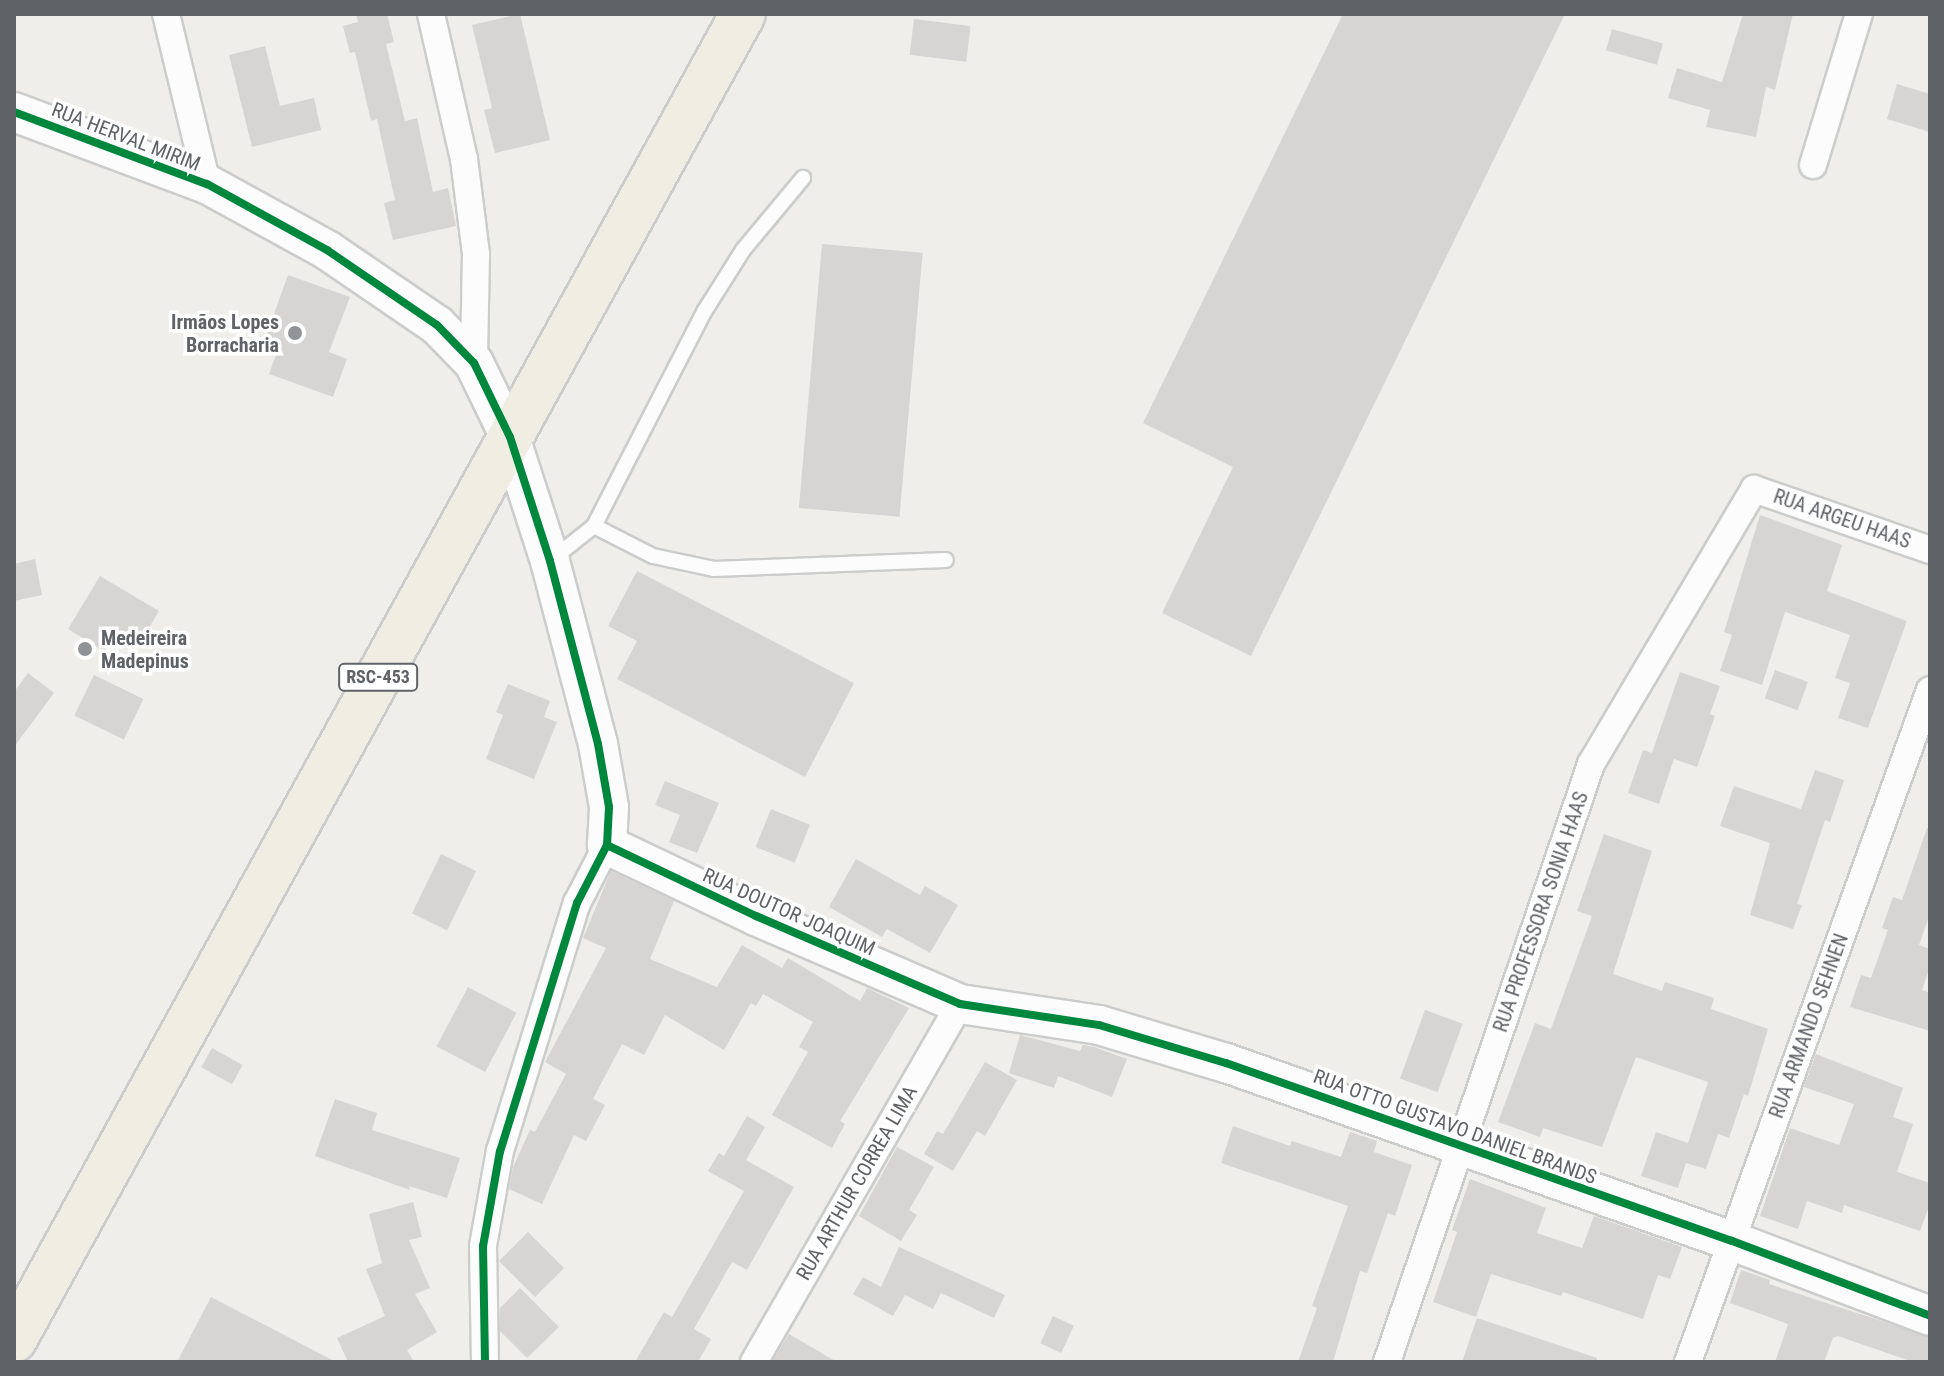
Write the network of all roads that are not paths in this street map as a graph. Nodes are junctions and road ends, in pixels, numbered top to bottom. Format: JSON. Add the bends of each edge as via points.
{"nodes":[{"id":1,"x":166,"y":14,"type":"edge"},
{"id":2,"x":431,"y":14,"type":"edge"},
{"id":3,"x":743,"y":14,"type":"edge"},
{"id":4,"x":1859,"y":14,"type":"edge"},
{"id":5,"x":14,"y":112,"type":"edge"},
{"id":6,"x":1813,"y":165,"type":"dead end"},
{"id":7,"x":803,"y":178,"type":"dead end"},
{"id":8,"x":207,"y":184,"type":"junction"},
{"id":9,"x":474,"y":363,"type":"junction"},
{"id":10,"x":510,"y":437,"type":"junction"},
{"id":11,"x":1754,"y":489,"type":"joint"},
{"id":12,"x":594,"y":526,"type":"junction"},
{"id":13,"x":1930,"y":550,"type":"edge"},
{"id":14,"x":946,"y":560,"type":"dead end"},
{"id":15,"x":550,"y":561,"type":"junction"},
{"id":16,"x":1930,"y":690,"type":"edge"},
{"id":17,"x":607,"y":845,"type":"junction"},
{"id":18,"x":960,"y":1004,"type":"junction"},
{"id":19,"x":1460,"y":1147,"type":"junction"},
{"id":20,"x":1732,"y":1241,"type":"junction"},
{"id":21,"x":1930,"y":1316,"type":"edge"},
{"id":22,"x":14,"y":1340,"type":"edge"},
{"id":23,"x":485,"y":1362,"type":"edge"},
{"id":24,"x":754,"y":1362,"type":"edge"},
{"id":25,"x":1387,"y":1362,"type":"edge"},
{"id":26,"x":1688,"y":1362,"type":"edge"}],
"edges":[{"from":1,"to":8,"type":"street"},
{"from":2,"to":9,"type":"street","via":[[464,159],[476,254]]},
{"from":3,"to":10,"type":"highway","number":"RSC-453"},
{"from":4,"to":6,"type":"street"},
{"from":5,"to":8,"type":"street","name":"RUA HERVAL MIRIM"},
{"from":7,"to":12,"type":"lane","via":[[743,250],[704,312]]},
{"from":8,"to":9,"type":"street","name":"RUA HERVAL MIRIM","via":[[327,250],[437,325]]},
{"from":9,"to":10,"type":"street","name":"RUA HERVAL MIRIM"},
{"from":10,"to":15,"type":"street","name":"RUA HERVAL MIRIM"},
{"from":10,"to":22,"type":"highway","number":"RSC-453"},
{"from":11,"to":13,"type":"street","name":"RUA ARGEU HAAS"},
{"from":11,"to":19,"type":"street","name":"RUA PROFESSORA SONIA HAAS","via":[[1591,764]]},
{"from":12,"to":14,"type":"lane","via":[[653,556],[714,569]]},
{"from":12,"to":15,"type":"lane"},
{"from":15,"to":17,"type":"street","name":"RUA HERVAL MIRIM","via":[[598,744],[609,807]]},
{"from":16,"to":20,"type":"street","name":"RUA ARMANDO SEHNEN"},
{"from":17,"to":18,"type":"street","name":"RUA DOUTOR JOAQUIM"},
{"from":17,"to":23,"type":"street","via":[[577,903],[500,1151],[483,1246]]},
{"from":18,"to":19,"type":"street","name":"RUA OTTO GUSTAVO DANIEL BRANDS","via":[[1099,1025],[1226,1063]]},
{"from":18,"to":24,"type":"street","name":"RUA ARTHUR CORREA LIMA"},
{"from":19,"to":20,"type":"street","name":"RUA OTTO GUSTAVO DANIEL BRANDS"},
{"from":19,"to":25,"type":"street","name":"RUA PROFESSORA SONIA HAAS"},
{"from":20,"to":21,"type":"street","name":"RUA OTTO GUSTAVO DANIEL BRANDS"},
{"from":20,"to":26,"type":"street","name":"RUA ARMANDO SEHNEN"}]}
